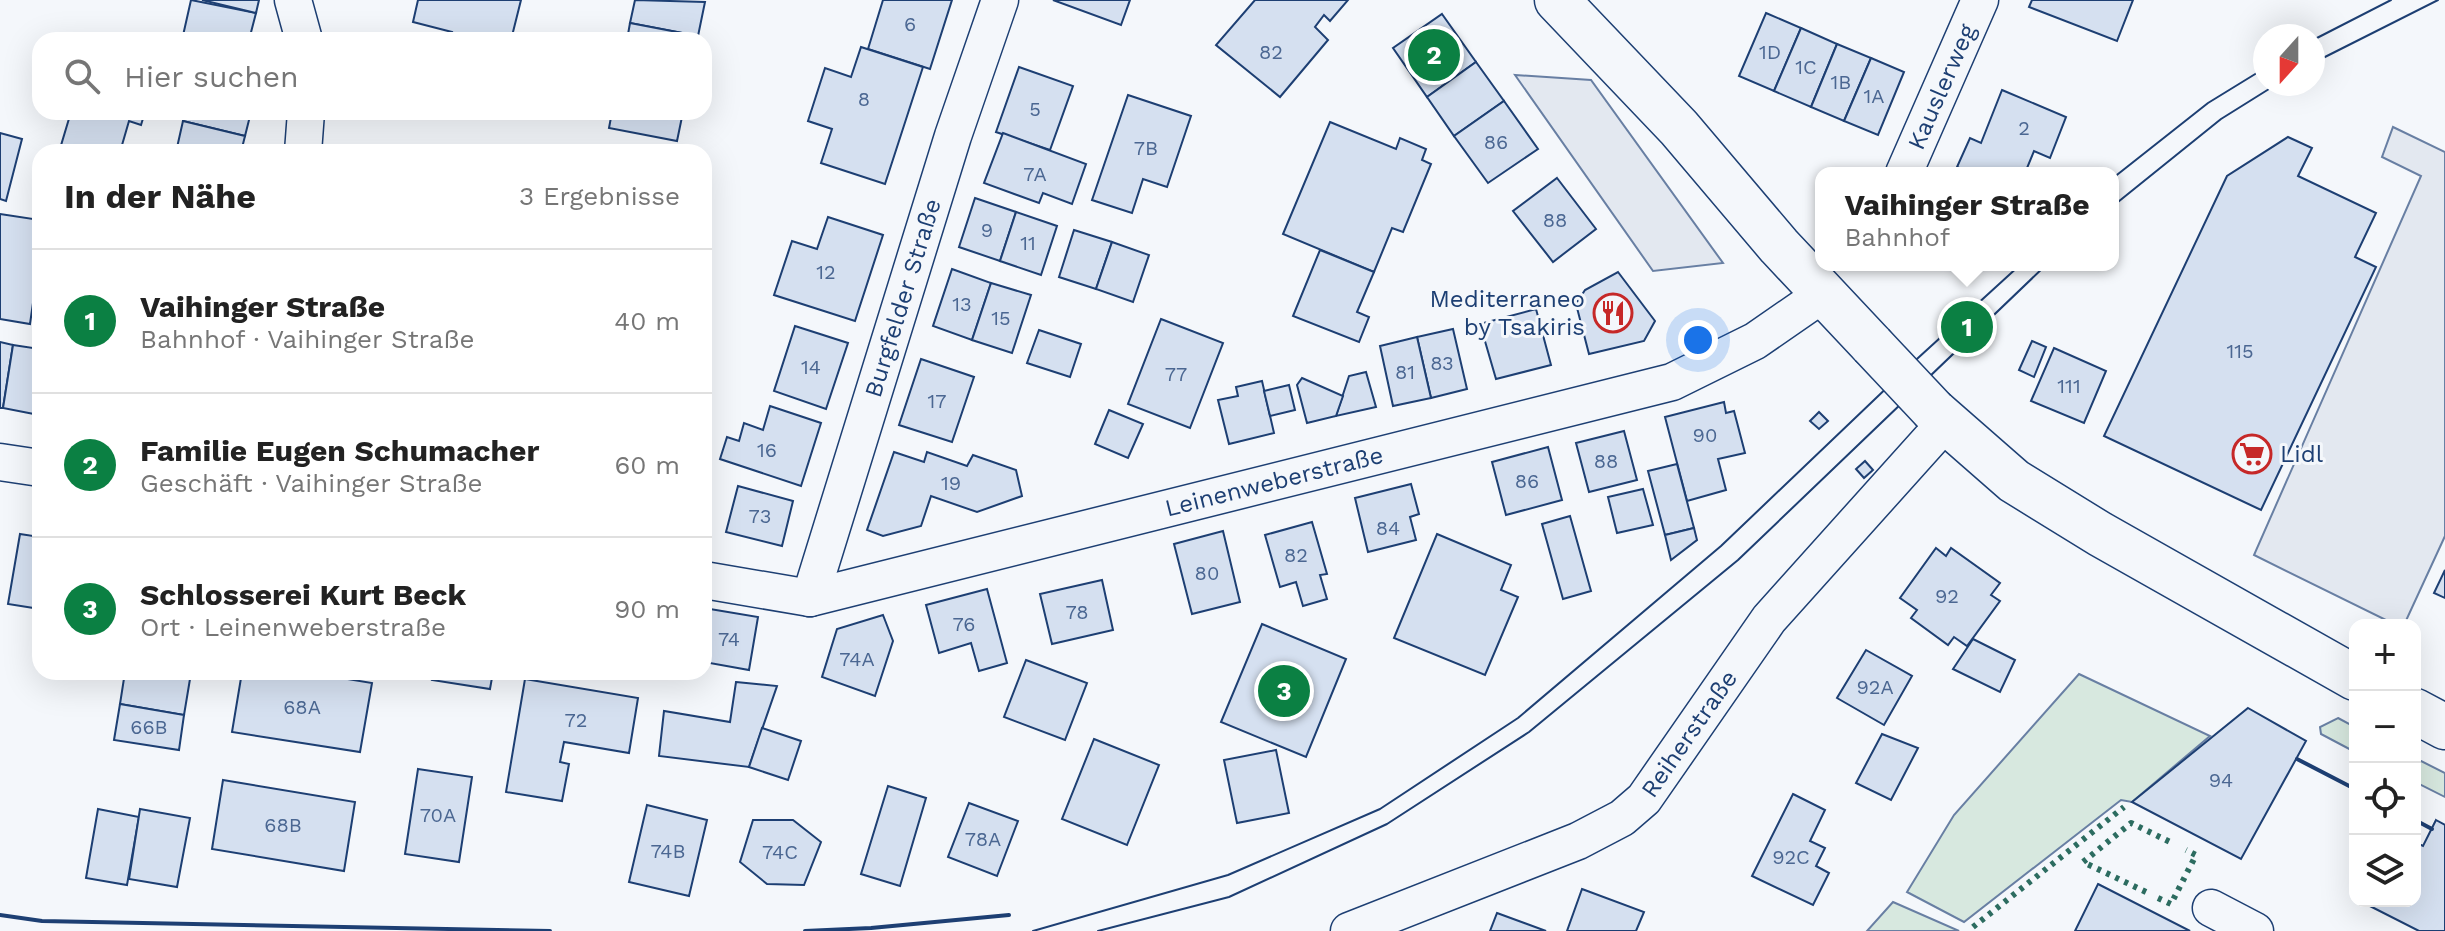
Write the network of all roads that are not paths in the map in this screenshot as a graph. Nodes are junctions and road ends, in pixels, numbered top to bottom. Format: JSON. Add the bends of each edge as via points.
{"nodes":[{"id":1,"x":293,"y":0,"type":"edge"},
{"id":2,"x":1000,"y":0,"type":"edge"},
{"id":3,"x":1557,"y":0,"type":"edge"},
{"id":4,"x":1980,"y":0,"type":"edge"},
{"id":5,"x":302,"y":32,"type":"edge"},
{"id":6,"x":305,"y":120,"type":"edge"},
{"id":7,"x":304,"y":144,"type":"edge"},
{"id":8,"x":1907,"y":167,"type":"edge"},
{"id":9,"x":1823,"y":294,"type":"junction"},
{"id":10,"x":1940,"y":417,"type":"junction"},
{"id":11,"x":0,"y":462,"type":"edge"},
{"id":12,"x":32,"y":467,"type":"edge"},
{"id":13,"x":712,"y":581,"type":"edge"},
{"id":14,"x":810,"y":598,"type":"junction"},
{"id":15,"x":2349,"y":675,"type":"edge"},
{"id":16,"x":2421,"y":714,"type":"edge"},
{"id":17,"x":2445,"y":727,"type":"edge"},
{"id":18,"x":2211,"y":908,"type":"dead end"},
{"id":19,"x":1349,"y":931,"type":"edge"},
{"id":20,"x":2255,"y":931,"type":"edge"}],
"edges":[{"from":1,"to":5,"type":"street"},
{"from":2,"to":14,"type":"street","name":"Burgfelder Straße"},
{"from":3,"to":9,"type":"main road","via":[[1679,128]]},
{"from":4,"to":8,"type":"street","name":"Kauslerweg"},
{"from":6,"to":7,"type":"street"},
{"from":9,"to":10,"type":"main road","bridge":true},
{"from":9,"to":14,"type":"street","name":"Leinenweberstraße","via":[[1755,341],[1672,382]]},
{"from":10,"to":15,"type":"main road","via":[[2014,481]]},
{"from":10,"to":19,"type":"street","name":"Reiherstraße","via":[[1769,619],[1644,799],[1622,818],[1578,841]]},
{"from":11,"to":12,"type":"street"},
{"from":13,"to":14,"type":"street","name":"Leinenweberstraße"},
{"from":16,"to":17,"type":"main road"},
{"from":18,"to":20,"type":"street"}]}
